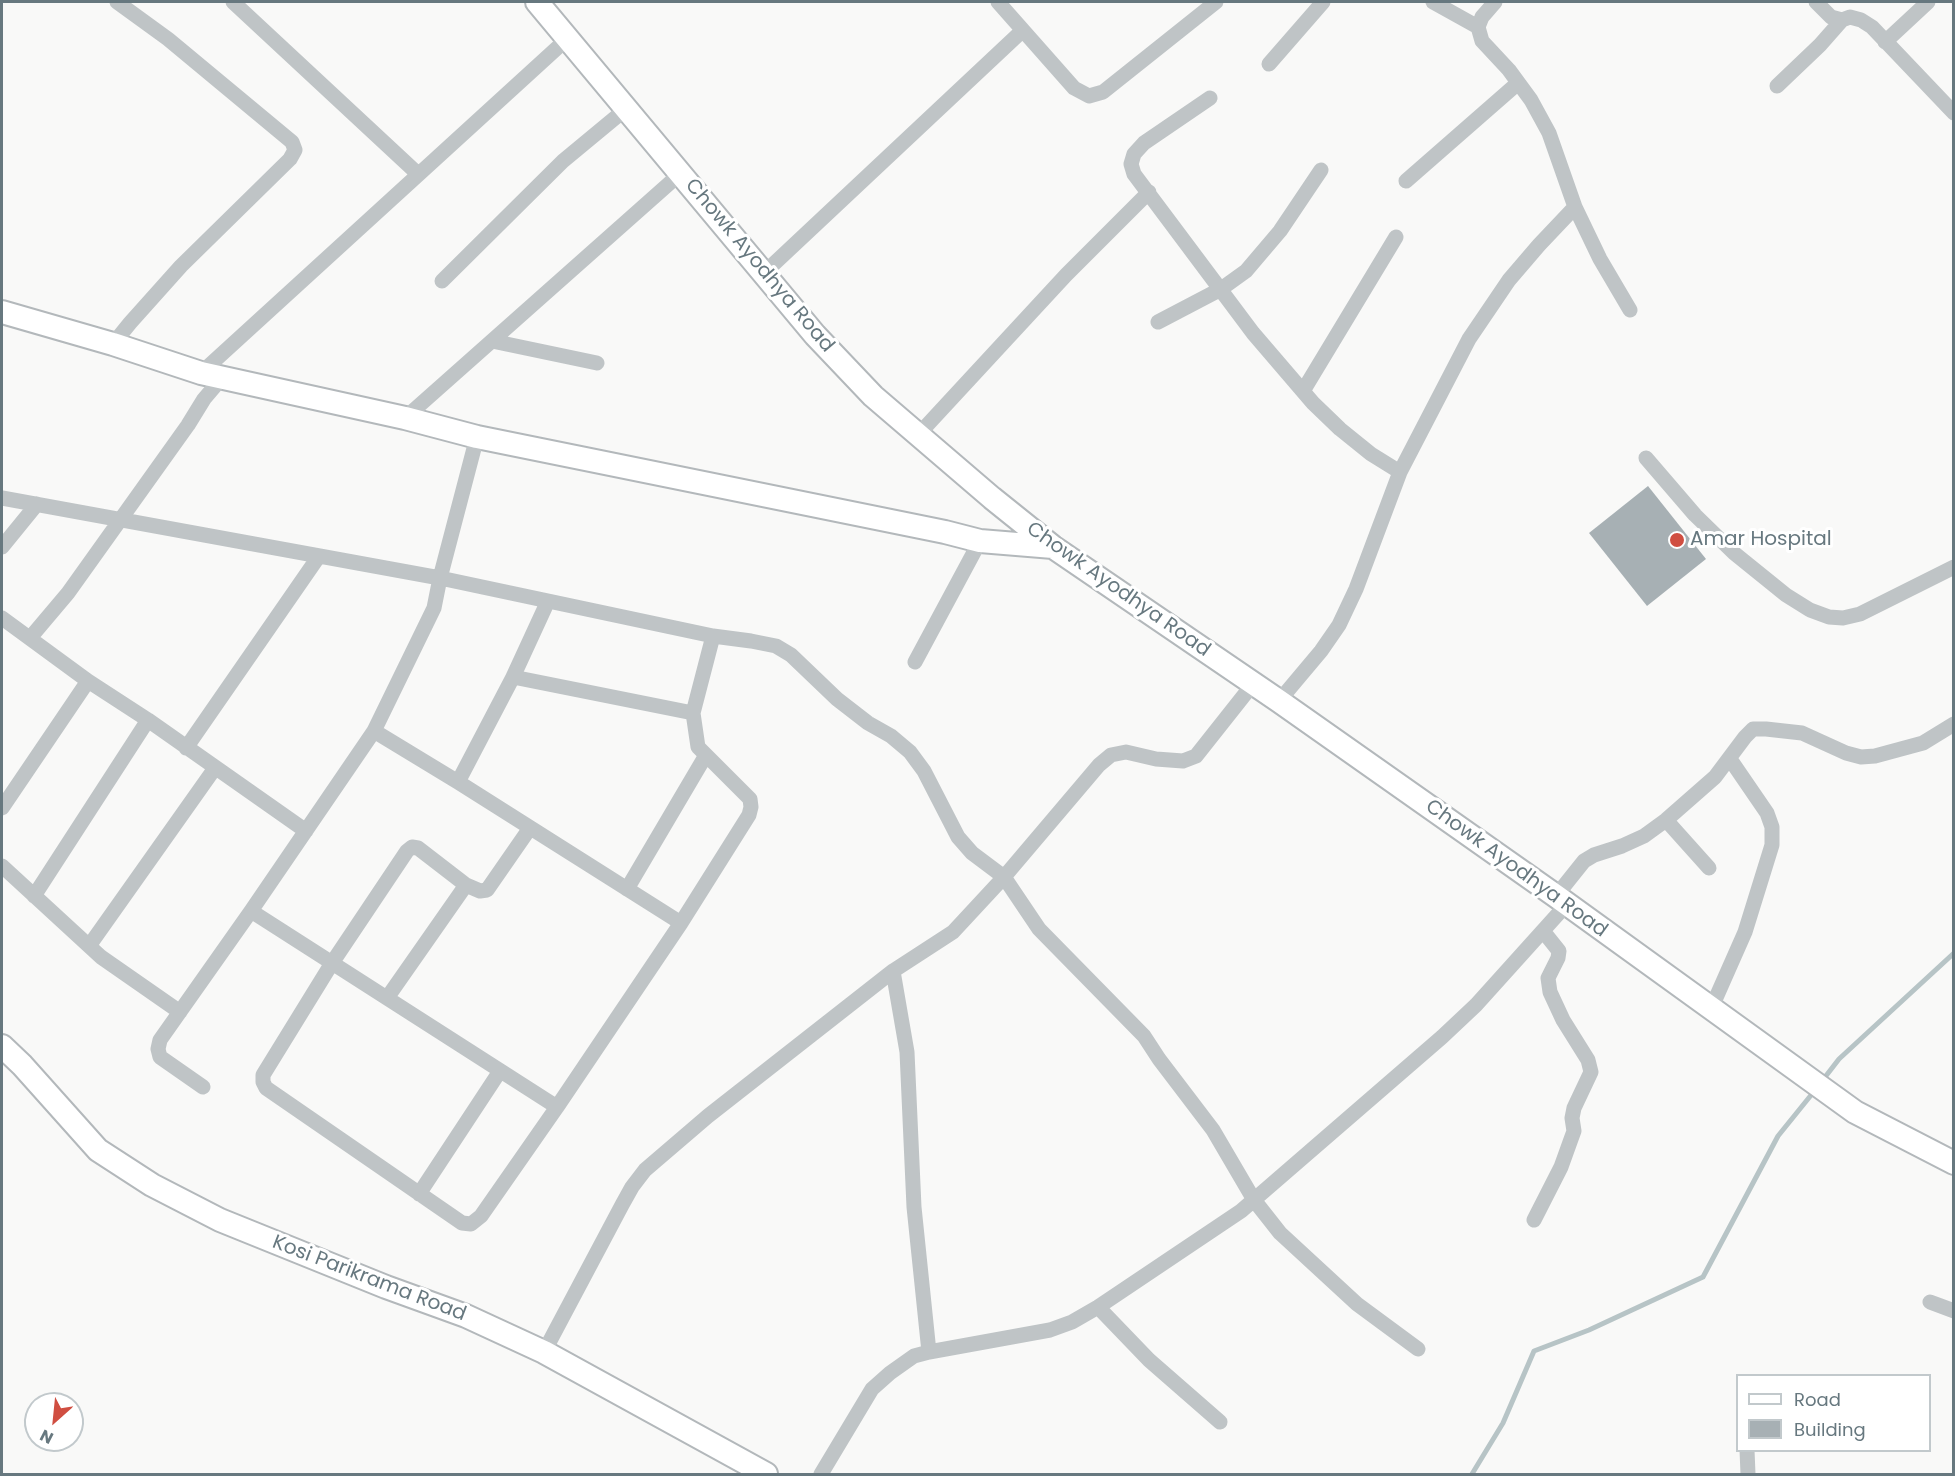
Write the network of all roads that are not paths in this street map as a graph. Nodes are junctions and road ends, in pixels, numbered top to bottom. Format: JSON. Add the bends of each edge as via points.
{"nodes":[{"id":1,"x":117,"y":2,"type":"edge"},
{"id":2,"x":233,"y":2,"type":"edge"},
{"id":3,"x":537,"y":2,"type":"edge"},
{"id":4,"x":998,"y":2,"type":"edge"},
{"id":5,"x":1216,"y":2,"type":"edge"},
{"id":6,"x":1323,"y":2,"type":"edge"},
{"id":7,"x":1433,"y":2,"type":"edge"},
{"id":8,"x":1495,"y":2,"type":"edge"},
{"id":9,"x":1816,"y":2,"type":"edge"},
{"id":10,"x":1928,"y":2,"type":"edge"},
{"id":11,"x":1842,"y":20,"type":"junction"},
{"id":12,"x":1478,"y":27,"type":"junction"},
{"id":13,"x":1022,"y":31,"type":"junction"},
{"id":14,"x":568,"y":38,"type":"junction"},
{"id":15,"x":1885,"y":42,"type":"junction"},
{"id":16,"x":1269,"y":64,"type":"dead end"},
{"id":17,"x":1518,"y":83,"type":"junction"},
{"id":18,"x":1777,"y":86,"type":"dead end"},
{"id":19,"x":1210,"y":98,"type":"dead end"},
{"id":20,"x":627,"y":108,"type":"junction"},
{"id":21,"x":1953,"y":113,"type":"edge"},
{"id":22,"x":1321,"y":170,"type":"dead end"},
{"id":23,"x":681,"y":173,"type":"junction"},
{"id":24,"x":418,"y":174,"type":"junction"},
{"id":25,"x":1406,"y":181,"type":"dead end"},
{"id":26,"x":1149,"y":192,"type":"junction"},
{"id":27,"x":1575,"y":207,"type":"junction"},
{"id":28,"x":1396,"y":237,"type":"dead end"},
{"id":29,"x":763,"y":274,"type":"junction"},
{"id":30,"x":442,"y":281,"type":"dead end"},
{"id":31,"x":1221,"y":289,"type":"junction"},
{"id":32,"x":1630,"y":310,"type":"dead end"},
{"id":33,"x":6,"y":312,"type":"edge"},
{"id":34,"x":1158,"y":322,"type":"dead end"},
{"id":35,"x":492,"y":341,"type":"junction"},
{"id":36,"x":113,"y":344,"type":"junction"},
{"id":37,"x":597,"y":363,"type":"dead end"},
{"id":38,"x":211,"y":376,"type":"junction"},
{"id":39,"x":1303,"y":391,"type":"junction"},
{"id":40,"x":405,"y":418,"type":"junction"},
{"id":41,"x":918,"y":435,"type":"junction"},
{"id":42,"x":477,"y":437,"type":"junction"},
{"id":43,"x":1646,"y":458,"type":"dead end"},
{"id":44,"x":1400,"y":472,"type":"junction"},
{"id":45,"x":2,"y":498,"type":"edge"},
{"id":46,"x":37,"y":504,"type":"junction"},
{"id":47,"x":121,"y":520,"type":"junction"},
{"id":48,"x":980,"y":541,"type":"junction"},
{"id":49,"x":2,"y":547,"type":"edge"},
{"id":50,"x":1053,"y":547,"type":"junction"},
{"id":51,"x":319,"y":556,"type":"junction"},
{"id":52,"x":1953,"y":567,"type":"edge"},
{"id":53,"x":440,"y":578,"type":"junction"},
{"id":54,"x":548,"y":601,"type":"junction"},
{"id":55,"x":2,"y":618,"type":"edge"},
{"id":56,"x":713,"y":636,"type":"junction"},
{"id":57,"x":30,"y":638,"type":"junction"},
{"id":58,"x":915,"y":662,"type":"dead end"},
{"id":59,"x":513,"y":678,"type":"junction"},
{"id":60,"x":88,"y":681,"type":"junction"},
{"id":61,"x":1253,"y":684,"type":"junction"},
{"id":62,"x":1279,"y":701,"type":"junction"},
{"id":63,"x":693,"y":713,"type":"junction"},
{"id":64,"x":148,"y":720,"type":"junction"},
{"id":65,"x":1953,"y":724,"type":"edge"},
{"id":66,"x":374,"y":732,"type":"junction"},
{"id":67,"x":186,"y":748,"type":"junction"},
{"id":68,"x":706,"y":755,"type":"junction"},
{"id":69,"x":1730,"y":759,"type":"junction"},
{"id":70,"x":215,"y":768,"type":"junction"},
{"id":71,"x":458,"y":782,"type":"junction"},
{"id":72,"x":2,"y":808,"type":"edge"},
{"id":73,"x":1666,"y":820,"type":"junction"},
{"id":74,"x":530,"y":828,"type":"junction"},
{"id":75,"x":306,"y":831,"type":"junction"},
{"id":76,"x":2,"y":866,"type":"edge"},
{"id":77,"x":1709,"y":868,"type":"dead end"},
{"id":78,"x":1004,"y":877,"type":"junction"},
{"id":79,"x":466,"y":885,"type":"junction"},
{"id":80,"x":627,"y":889,"type":"junction"},
{"id":81,"x":34,"y":896,"type":"junction"},
{"id":82,"x":1562,"y":900,"type":"junction"},
{"id":83,"x":251,"y":911,"type":"junction"},
{"id":84,"x":681,"y":923,"type":"junction"},
{"id":85,"x":1543,"y":931,"type":"junction"},
{"id":86,"x":89,"y":946,"type":"junction"},
{"id":87,"x":332,"y":963,"type":"junction"},
{"id":88,"x":892,"y":971,"type":"junction"},
{"id":89,"x":387,"y":998,"type":"junction"},
{"id":90,"x":1711,"y":1009,"type":"junction"},
{"id":91,"x":180,"y":1012,"type":"junction"},
{"id":92,"x":2,"y":1046,"type":"edge"},
{"id":93,"x":500,"y":1071,"type":"junction"},
{"id":94,"x":203,"y":1087,"type":"dead end"},
{"id":95,"x":556,"y":1107,"type":"junction"},
{"id":96,"x":1953,"y":1163,"type":"edge"},
{"id":97,"x":419,"y":1194,"type":"junction"},
{"id":98,"x":1254,"y":1200,"type":"junction"},
{"id":99,"x":1534,"y":1220,"type":"dead end"},
{"id":100,"x":1930,"y":1302,"type":"dead end"},
{"id":101,"x":1098,"y":1307,"type":"junction"},
{"id":102,"x":1953,"y":1311,"type":"edge"},
{"id":103,"x":1418,"y":1349,"type":"dead end"},
{"id":104,"x":544,"y":1352,"type":"junction"},
{"id":105,"x":929,"y":1352,"type":"junction"},
{"id":106,"x":1220,"y":1422,"type":"dead end"},
{"id":107,"x":1747,"y":1452,"type":"edge"},
{"id":108,"x":766,"y":1474,"type":"edge"},
{"id":109,"x":821,"y":1474,"type":"edge"},
{"id":110,"x":1748,"y":1474,"type":"edge"}],
"edges":[{"from":1,"to":36,"type":"street","via":[[292,142],[295,150],[181,266]]},
{"from":2,"to":24,"type":"street"},
{"from":3,"to":14,"type":"main road","name":"Chowk Ayodhya Road"},
{"from":4,"to":13,"type":"street"},
{"from":5,"to":13,"type":"street","via":[[1103,92],[1089,96],[1074,88]]},
{"from":6,"to":16,"type":"street"},
{"from":7,"to":12,"type":"street"},
{"from":8,"to":12,"type":"street"},
{"from":9,"to":11,"type":"street"},
{"from":10,"to":15,"type":"street"},
{"from":11,"to":15,"type":"street","via":[[1861,20]]},
{"from":11,"to":18,"type":"street"},
{"from":12,"to":17,"type":"street","via":[[1482,41]]},
{"from":13,"to":29,"type":"street"},
{"from":14,"to":20,"type":"main road","name":"Chowk Ayodhya Road"},
{"from":14,"to":24,"type":"street"},
{"from":15,"to":21,"type":"street"},
{"from":17,"to":25,"type":"street"},
{"from":17,"to":27,"type":"street","via":[[1549,133]]},
{"from":19,"to":26,"type":"street","via":[[1134,154],[1134,174]]},
{"from":20,"to":23,"type":"main road","name":"Chowk Ayodhya Road"},
{"from":20,"to":30,"type":"street","via":[[563,161]]},
{"from":22,"to":31,"type":"street","via":[[1261,254]]},
{"from":23,"to":29,"type":"main road","name":"Chowk Ayodhya Road"},
{"from":23,"to":35,"type":"street"},
{"from":24,"to":38,"type":"street"},
{"from":26,"to":31,"type":"street"},
{"from":26,"to":41,"type":"street"},
{"from":27,"to":32,"type":"street"},
{"from":27,"to":44,"type":"street","via":[[1509,280],[1469,339]]},
{"from":28,"to":39,"type":"street"},
{"from":29,"to":41,"type":"main road","name":"Chowk Ayodhya Road","via":[[829,351]]},
{"from":31,"to":34,"type":"street"},
{"from":31,"to":39,"type":"street"},
{"from":33,"to":36,"type":"main road"},
{"from":35,"to":37,"type":"street"},
{"from":35,"to":40,"type":"street"},
{"from":36,"to":38,"type":"main road"},
{"from":38,"to":40,"type":"main road"},
{"from":38,"to":47,"type":"street","via":[[204,399]]},
{"from":39,"to":44,"type":"street","via":[[1340,429]]},
{"from":40,"to":42,"type":"main road"},
{"from":41,"to":50,"type":"main road","name":"Chowk Ayodhya Road"},
{"from":42,"to":48,"type":"main road"},
{"from":42,"to":53,"type":"street"},
{"from":43,"to":52,"type":"street","via":[[1734,554],[1786,595],[1829,617],[1860,614]]},
{"from":44,"to":62,"type":"street","via":[[1339,625]]},
{"from":45,"to":46,"type":"street"},
{"from":46,"to":47,"type":"street"},
{"from":46,"to":49,"type":"street"},
{"from":47,"to":51,"type":"street"},
{"from":47,"to":57,"type":"street"},
{"from":48,"to":50,"type":"main road"},
{"from":48,"to":58,"type":"street"},
{"from":50,"to":61,"type":"main road","name":"Chowk Ayodhya Road"},
{"from":51,"to":53,"type":"street"},
{"from":51,"to":67,"type":"street"},
{"from":53,"to":54,"type":"street"},
{"from":53,"to":66,"type":"street","via":[[434,608]]},
{"from":54,"to":56,"type":"street"},
{"from":54,"to":59,"type":"street"},
{"from":55,"to":57,"type":"street"},
{"from":56,"to":63,"type":"street"},
{"from":56,"to":78,"type":"street","via":[[776,646],[868,723],[891,736],[924,771],[958,837]]},
{"from":57,"to":60,"type":"street"},
{"from":59,"to":63,"type":"street"},
{"from":59,"to":71,"type":"street"},
{"from":60,"to":64,"type":"street"},
{"from":60,"to":72,"type":"street"},
{"from":61,"to":62,"type":"main road","name":"Chowk Ayodhya Road"},
{"from":61,"to":78,"type":"street","via":[[1196,756],[1183,761],[1126,752],[1111,755]]},
{"from":62,"to":82,"type":"main road","name":"Chowk Ayodhya Road"},
{"from":63,"to":68,"type":"street","via":[[698,747]]},
{"from":64,"to":67,"type":"street"},
{"from":64,"to":81,"type":"street"},
{"from":65,"to":69,"type":"street","via":[[1923,743],[1861,757],[1802,733],[1753,729]]},
{"from":66,"to":71,"type":"street"},
{"from":66,"to":75,"type":"street"},
{"from":67,"to":70,"type":"street"},
{"from":68,"to":80,"type":"street"},
{"from":68,"to":84,"type":"street","via":[[750,799],[751,807]]},
{"from":69,"to":73,"type":"street"},
{"from":69,"to":90,"type":"street","via":[[1767,813],[1772,845],[1745,932]]},
{"from":70,"to":75,"type":"street"},
{"from":70,"to":86,"type":"street"},
{"from":71,"to":74,"type":"street"},
{"from":73,"to":77,"type":"street"},
{"from":73,"to":82,"type":"street","via":[[1644,836],[1589,858],[1573,873]]},
{"from":74,"to":79,"type":"street","via":[[487,890]]},
{"from":74,"to":80,"type":"street"},
{"from":75,"to":83,"type":"street"},
{"from":76,"to":81,"type":"street"},
{"from":78,"to":88,"type":"street","via":[[953,932]]},
{"from":78,"to":98,"type":"street","via":[[1039,929],[1144,1036],[1213,1130]]},
{"from":79,"to":87,"type":"street","via":[[412,847]]},
{"from":79,"to":89,"type":"street"},
{"from":80,"to":84,"type":"street"},
{"from":81,"to":86,"type":"street"},
{"from":82,"to":85,"type":"street"},
{"from":82,"to":90,"type":"main road","name":"Chowk Ayodhya Road"},
{"from":83,"to":87,"type":"street"},
{"from":83,"to":91,"type":"street"},
{"from":84,"to":95,"type":"street"},
{"from":85,"to":98,"type":"street","via":[[1442,1037]]},
{"from":85,"to":99,"type":"street","via":[[1559,951],[1548,978],[1550,992],[1591,1072],[1574,1108],[1574,1131],[1561,1167]]},
{"from":86,"to":91,"type":"street"},
{"from":87,"to":89,"type":"street"},
{"from":87,"to":97,"type":"street","via":[[263,1075],[263,1082],[266,1088]]},
{"from":88,"to":104,"type":"street","via":[[645,1170],[627,1196]]},
{"from":88,"to":105,"type":"street","via":[[907,1052],[914,1207]]},
{"from":89,"to":93,"type":"street"},
{"from":90,"to":96,"type":"main road","name":"Chowk Ayodhya Road","via":[[1855,1113]]},
{"from":91,"to":94,"type":"street","via":[[160,1040],[160,1057]]},
{"from":92,"to":104,"type":"main road","name":"Kosi Parikrama Road","via":[[98,1150],[152,1185],[220,1221],[466,1316]]},
{"from":93,"to":95,"type":"street"},
{"from":93,"to":97,"type":"street"},
{"from":95,"to":97,"type":"street","via":[[481,1216],[471,1224],[454,1220]]},
{"from":98,"to":101,"type":"street"},
{"from":98,"to":103,"type":"street","via":[[1280,1233],[1357,1304]]},
{"from":100,"to":102,"type":"street"},
{"from":101,"to":105,"type":"street","via":[[1050,1330]]},
{"from":101,"to":106,"type":"street","via":[[1149,1360]]},
{"from":104,"to":108,"type":"main road","name":"Kosi Parikrama Road"},
{"from":105,"to":109,"type":"street","via":[[914,1356],[872,1389]]},
{"from":107,"to":110,"type":"street"}]}
